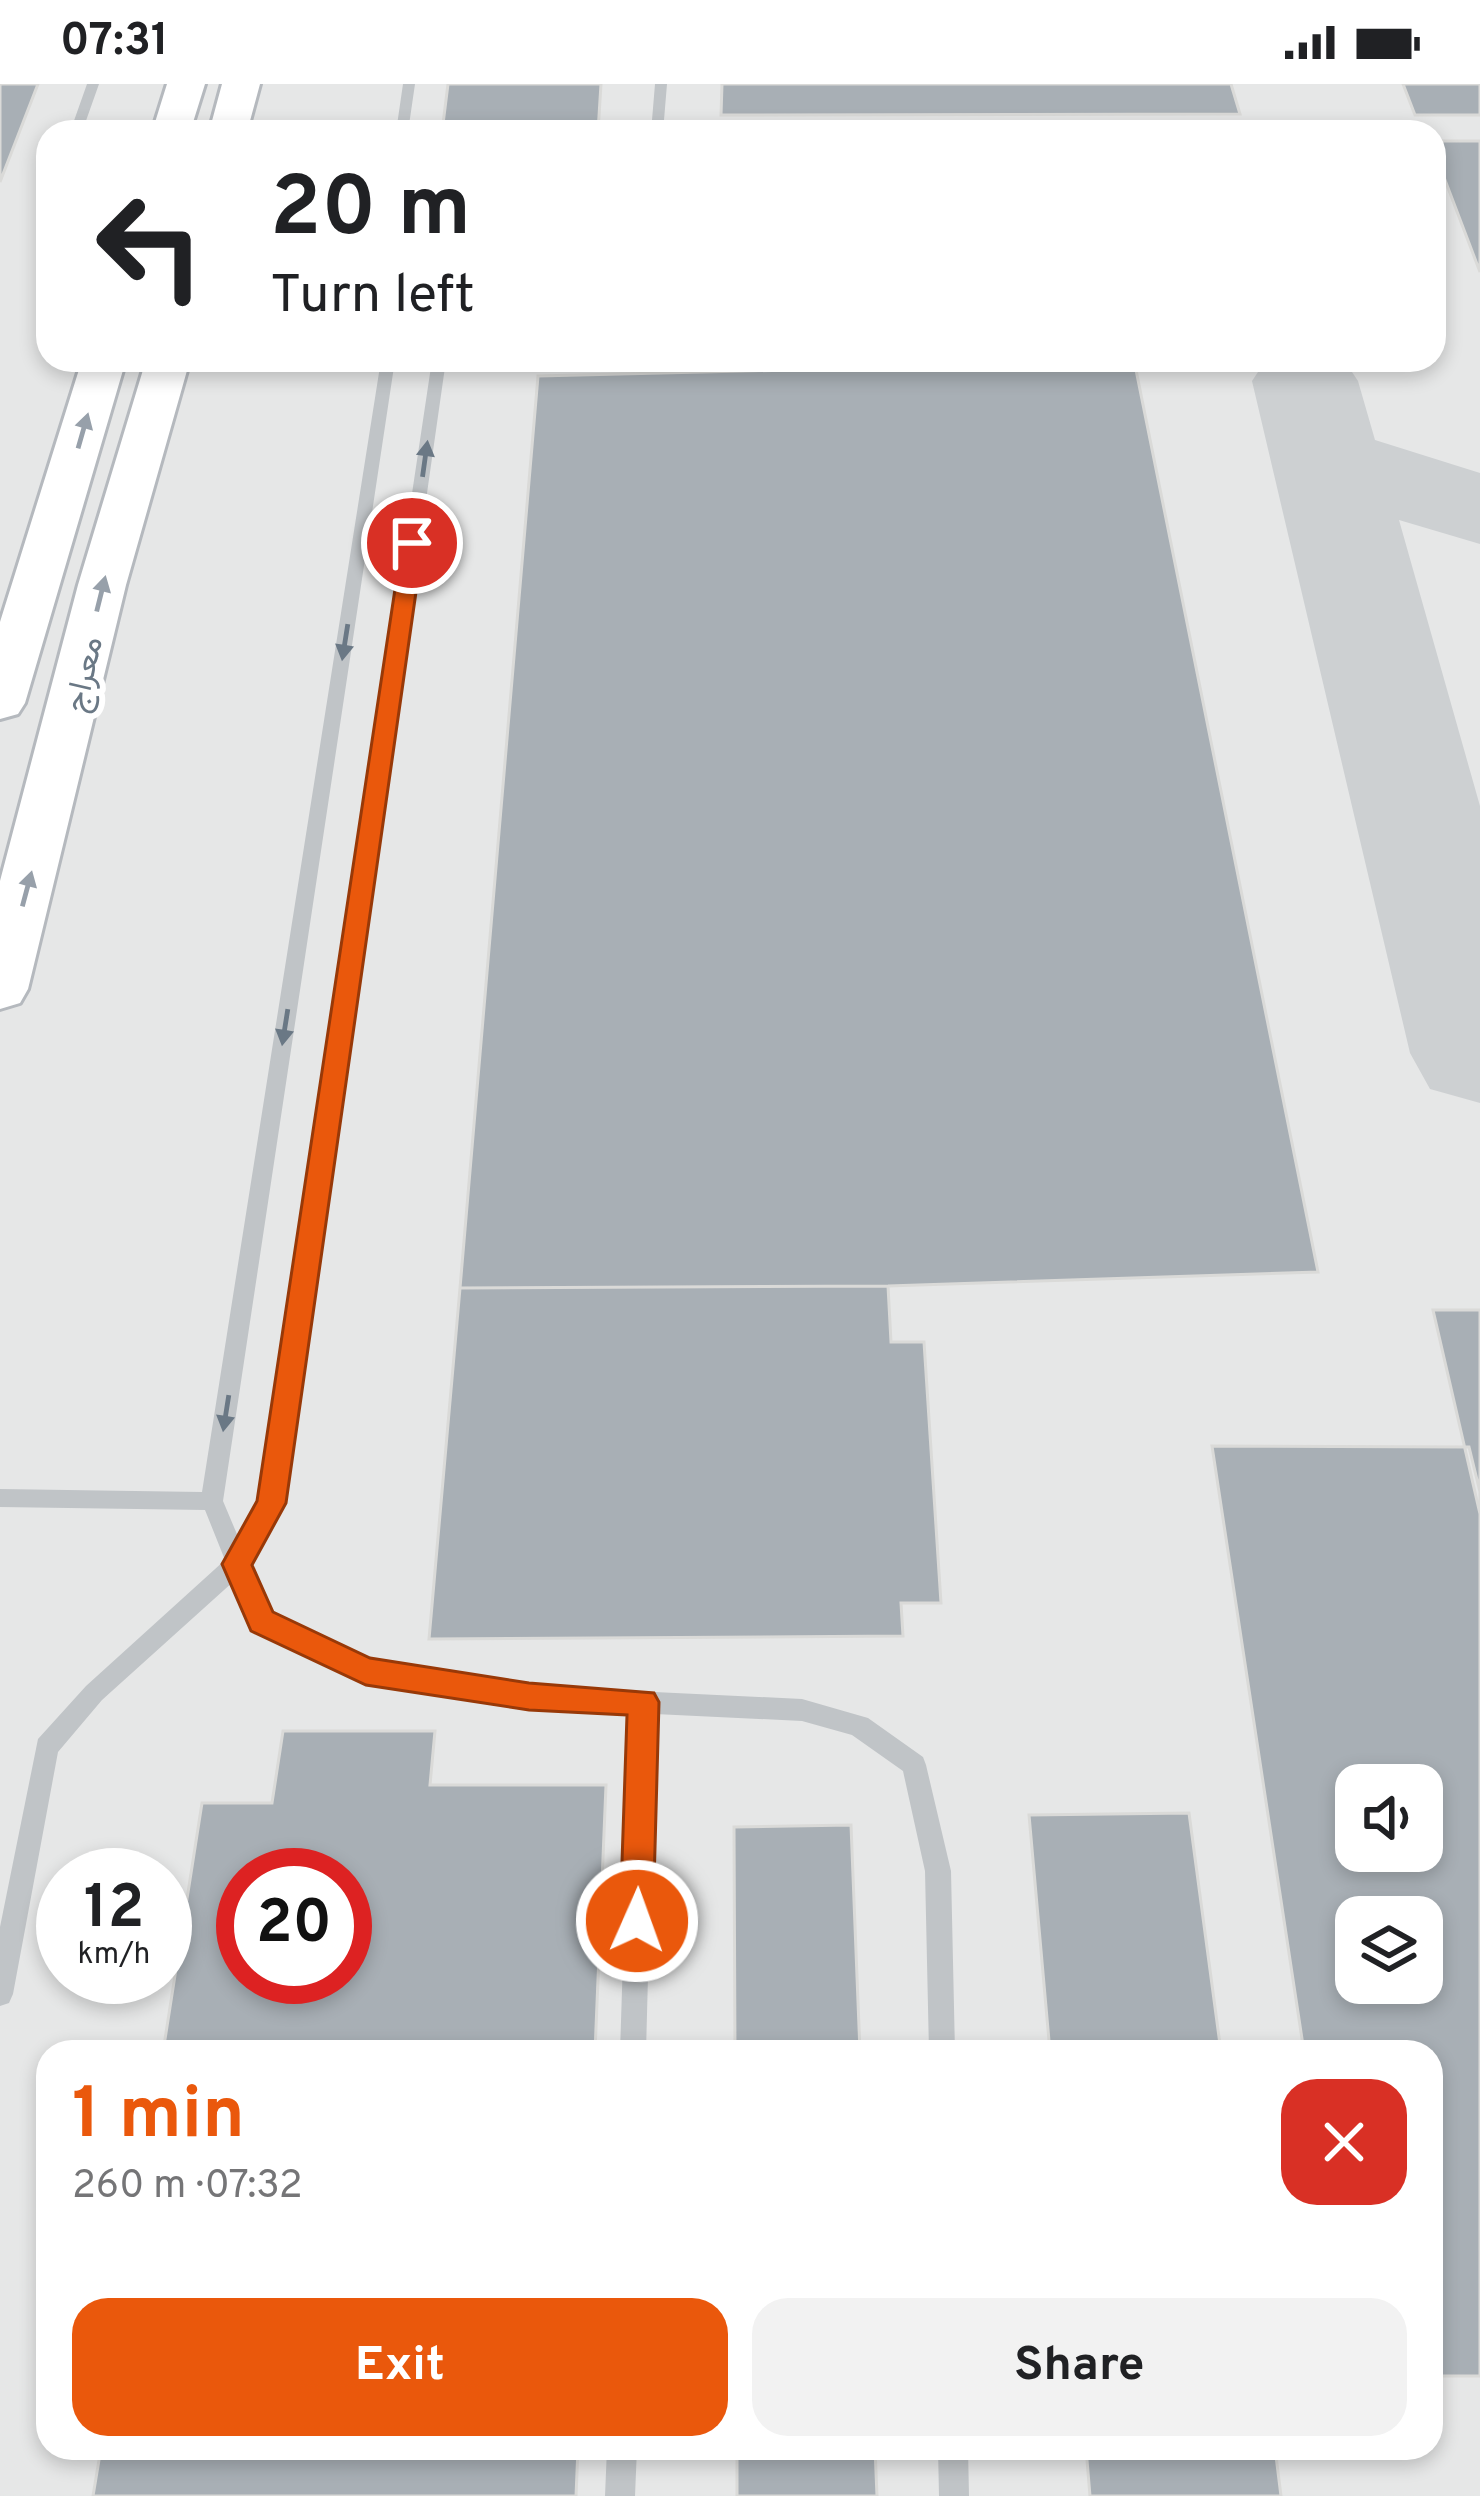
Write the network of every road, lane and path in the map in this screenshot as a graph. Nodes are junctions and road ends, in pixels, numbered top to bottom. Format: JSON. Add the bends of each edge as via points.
{"nodes":[{"id":1,"x":93,"y":84,"type":"edge"},
{"id":2,"x":186,"y":84,"type":"edge"},
{"id":3,"x":241,"y":84,"type":"edge"},
{"id":4,"x":409,"y":84,"type":"edge"},
{"id":5,"x":661,"y":84,"type":"edge"},
{"id":6,"x":80,"y":120,"type":"edge"},
{"id":7,"x":176,"y":120,"type":"edge"},
{"id":8,"x":231,"y":120,"type":"edge"},
{"id":9,"x":404,"y":120,"type":"edge"},
{"id":10,"x":658,"y":120,"type":"edge"},
{"id":11,"x":100,"y":372,"type":"edge"},
{"id":12,"x":164,"y":372,"type":"edge"},
{"id":13,"x":386,"y":372,"type":"edge"},
{"id":14,"x":437,"y":372,"type":"edge"},
{"id":15,"x":0,"y":704,"type":"edge"},
{"id":16,"x":54,"y":789,"type":"junction"},
{"id":17,"x":0,"y":790,"type":"edge"},
{"id":18,"x":0,"y":989,"type":"edge"},
{"id":19,"x":0,"y":1498,"type":"edge"},
{"id":20,"x":212,"y":1501,"type":"junction"},
{"id":21,"x":237,"y":1564,"type":"junction"},
{"id":22,"x":643,"y":1702,"type":"junction"},
{"id":23,"x":0,"y":1994,"type":"edge"},
{"id":24,"x":633,"y":2040,"type":"edge"},
{"id":25,"x":942,"y":2040,"type":"edge"},
{"id":26,"x":622,"y":2460,"type":"edge"},
{"id":27,"x":952,"y":2460,"type":"edge"},
{"id":28,"x":620,"y":2496,"type":"edge"},
{"id":29,"x":954,"y":2496,"type":"edge"}],
"edges":[{"from":1,"to":6,"type":"lane"},
{"from":2,"to":7,"type":"main road"},
{"from":3,"to":8,"type":"main road"},
{"from":4,"to":9,"type":"lane"},
{"from":5,"to":10,"type":"lane"},
{"from":15,"to":11,"type":"main road","name":"معراج","one_way":true},
{"from":16,"to":12,"type":"main road","name":"معراج","one_way":true},
{"from":13,"to":20,"type":"lane","one_way":true},
{"from":21,"to":14,"type":"lane","one_way":true,"via":[[272,1503]]},
{"from":16,"to":17,"type":"main road"},
{"from":18,"to":16,"type":"main road","name":"معراج","one_way":true},
{"from":19,"to":20,"type":"lane"},
{"from":20,"to":21,"type":"lane"},
{"from":21,"to":22,"type":"lane","via":[[262,1622],[366,1671],[529,1697]]},
{"from":21,"to":23,"type":"lane","via":[[46,1747]]},
{"from":22,"to":24,"type":"lane"},
{"from":22,"to":25,"type":"lane","via":[[802,1710],[860,1726],[914,1765],[938,1870]]},
{"from":26,"to":28,"type":"lane"},
{"from":27,"to":29,"type":"lane"}]}
